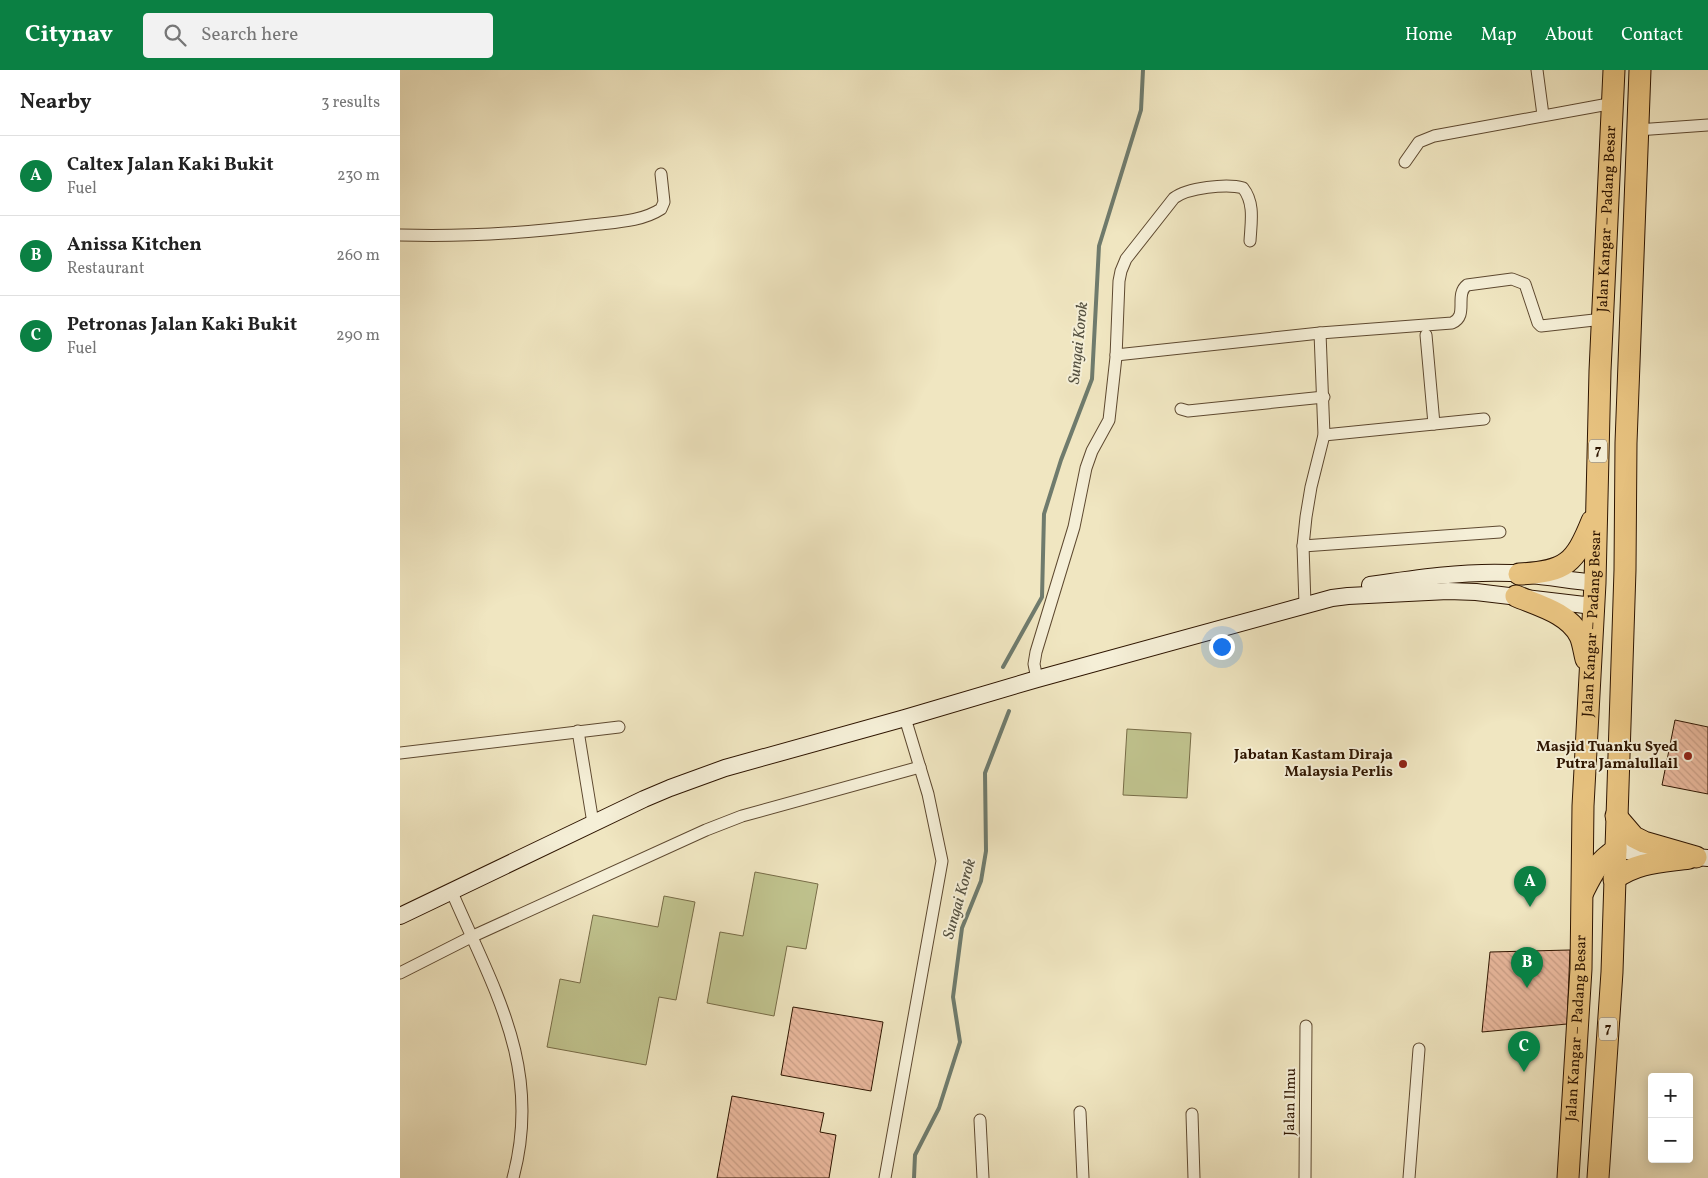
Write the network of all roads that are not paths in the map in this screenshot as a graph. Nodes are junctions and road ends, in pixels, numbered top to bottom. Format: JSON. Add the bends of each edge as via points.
{"nodes":[{"id":1,"x":1537,"y":70,"type":"edge"},
{"id":2,"x":1614,"y":70,"type":"edge"},
{"id":3,"x":1640,"y":70,"type":"edge"},
{"id":4,"x":1614,"y":102,"type":"junction"},
{"id":5,"x":1543,"y":115,"type":"junction"},
{"id":6,"x":1708,"y":125,"type":"edge"},
{"id":7,"x":1637,"y":130,"type":"junction"},
{"id":8,"x":1405,"y":162,"type":"dead end"},
{"id":9,"x":661,"y":174,"type":"dead end"},
{"id":10,"x":400,"y":235,"type":"edge"},
{"id":11,"x":1250,"y":241,"type":"dead end"},
{"id":12,"x":1603,"y":318,"type":"junction"},
{"id":13,"x":1320,"y":333,"type":"junction"},
{"id":14,"x":1426,"y":335,"type":"dead end"},
{"id":15,"x":1601,"y":345,"type":"junction"},
{"id":16,"x":1116,"y":355,"type":"junction"},
{"id":17,"x":1324,"y":397,"type":"junction"},
{"id":18,"x":1181,"y":409,"type":"dead end"},
{"id":19,"x":1484,"y":419,"type":"dead end"},
{"id":20,"x":1434,"y":424,"type":"junction"},
{"id":21,"x":1324,"y":435,"type":"junction"},
{"id":22,"x":1626,"y":443,"type":"junction"},
{"id":23,"x":1596,"y":509,"type":"junction"},
{"id":24,"x":1500,"y":532,"type":"dead end"},
{"id":25,"x":1304,"y":546,"type":"junction"},
{"id":26,"x":1625,"y":570,"type":"junction"},
{"id":27,"x":1519,"y":574,"type":"junction"},
{"id":28,"x":1598,"y":595,"type":"junction"},
{"id":29,"x":1348,"y":596,"type":"junction"},
{"id":30,"x":1516,"y":596,"type":"junction"},
{"id":31,"x":1305,"y":604,"type":"junction"},
{"id":32,"x":1622,"y":631,"type":"junction"},
{"id":33,"x":1590,"y":671,"type":"junction"},
{"id":34,"x":1038,"y":678,"type":"junction"},
{"id":35,"x":905,"y":718,"type":"junction"},
{"id":36,"x":619,"y":727,"type":"dead end"},
{"id":37,"x":578,"y":731,"type":"junction"},
{"id":38,"x":400,"y":752,"type":"edge"},
{"id":39,"x":920,"y":767,"type":"junction"},
{"id":40,"x":1583,"y":806,"type":"junction"},
{"id":41,"x":1616,"y":816,"type":"junction"},
{"id":42,"x":593,"y":823,"type":"junction"},
{"id":43,"x":1616,"y":850,"type":"junction"},
{"id":44,"x":1702,"y":858,"type":"edge"},
{"id":45,"x":1614,"y":879,"type":"junction"},
{"id":46,"x":451,"y":890,"type":"junction"},
{"id":47,"x":1582,"y":894,"type":"junction"},
{"id":48,"x":400,"y":916,"type":"edge"},
{"id":49,"x":471,"y":937,"type":"junction"},
{"id":50,"x":1581,"y":969,"type":"junction"},
{"id":51,"x":1612,"y":972,"type":"junction"},
{"id":52,"x":400,"y":974,"type":"edge"},
{"id":53,"x":1306,"y":1026,"type":"dead end"},
{"id":54,"x":1419,"y":1049,"type":"dead end"},
{"id":55,"x":1080,"y":1112,"type":"dead end"},
{"id":56,"x":1192,"y":1114,"type":"dead end"},
{"id":57,"x":980,"y":1120,"type":"dead end"},
{"id":58,"x":512,"y":1178,"type":"edge"},
{"id":59,"x":885,"y":1178,"type":"edge"},
{"id":60,"x":983,"y":1178,"type":"edge"},
{"id":61,"x":1083,"y":1178,"type":"edge"},
{"id":62,"x":1194,"y":1178,"type":"edge"},
{"id":63,"x":1305,"y":1178,"type":"edge"},
{"id":64,"x":1409,"y":1178,"type":"edge"},
{"id":65,"x":1568,"y":1178,"type":"edge"},
{"id":66,"x":1598,"y":1178,"type":"edge"}],
"edges":[{"from":1,"to":5,"type":"street"},
{"from":2,"to":4,"type":"highway","name":"Jalan Kangar – Padang Besar","number":"7"},
{"from":3,"to":7,"type":"highway","name":"Jalan Kangar – Padang Besar","number":"7"},
{"from":4,"to":5,"type":"street"},
{"from":4,"to":12,"type":"highway","name":"Jalan Kangar – Padang Besar","number":"7"},
{"from":5,"to":8,"type":"street","via":[[1434,136],[1420,142]]},
{"from":6,"to":7,"type":"street"},
{"from":7,"to":22,"type":"highway","name":"Jalan Kangar – Padang Besar","number":"7"},
{"from":9,"to":10,"type":"street","via":[[664,202],[661,209],[647,217],[510,234]]},
{"from":11,"to":16,"type":"street","via":[[1252,214],[1242,188],[1196,189],[1174,198],[1136,244],[1121,271]]},
{"from":12,"to":13,"type":"street","via":[[1541,326],[1526,284],[1512,278],[1463,288],[1457,321]]},
{"from":12,"to":15,"type":"highway","name":"Jalan Kangar – Padang Besar","number":"7"},
{"from":13,"to":16,"type":"street"},
{"from":13,"to":17,"type":"street"},
{"from":14,"to":20,"type":"street"},
{"from":15,"to":22,"type":"highway","via":[[1608,370],[1608,453],[1614,464],[1620,460]]},
{"from":15,"to":23,"type":"highway","name":"Jalan Kangar – Padang Besar","number":"7"},
{"from":16,"to":34,"type":"street","via":[[1109,420],[1086,468],[1074,527],[1036,652],[1034,664]]},
{"from":17,"to":18,"type":"street","via":[[1188,411]]},
{"from":17,"to":21,"type":"street"},
{"from":19,"to":20,"type":"street"},
{"from":20,"to":21,"type":"street"},
{"from":21,"to":25,"type":"street","via":[[1311,487]]},
{"from":22,"to":26,"type":"highway","name":"Jalan Kangar – Padang Besar","number":"7"},
{"from":23,"to":27,"type":"highway","via":[[1582,544],[1572,559],[1557,569]]},
{"from":23,"to":28,"type":"highway","name":"Jalan Kangar – Padang Besar","number":"7"},
{"from":24,"to":25,"type":"street"},
{"from":25,"to":31,"type":"street"},
{"from":26,"to":28,"type":"highway","via":[[1618,585]]},
{"from":26,"to":32,"type":"highway","name":"Jalan Kangar – Padang Besar","number":"7"},
{"from":27,"to":28,"type":"street"},
{"from":27,"to":29,"type":"street","via":[[1426,577],[1366,586]]},
{"from":28,"to":30,"type":"street"},
{"from":28,"to":32,"type":"highway","via":[[1617,617]]},
{"from":28,"to":33,"type":"highway","name":"Jalan Kangar – Padang Besar","number":"7"},
{"from":29,"to":30,"type":"street","via":[[1448,591]]},
{"from":29,"to":31,"type":"street"},
{"from":30,"to":33,"type":"highway","via":[[1552,611],[1571,624],[1580,635]]},
{"from":31,"to":34,"type":"street"},
{"from":32,"to":41,"type":"highway","name":"Jalan Kangar – Padang Besar","number":"7"},
{"from":33,"to":40,"type":"highway","name":"Jalan Kangar – Padang Besar","number":"7"},
{"from":34,"to":35,"type":"street"},
{"from":35,"to":39,"type":"street"},
{"from":35,"to":42,"type":"street","via":[[726,768],[670,788]]},
{"from":36,"to":37,"type":"street"},
{"from":37,"to":38,"type":"street"},
{"from":37,"to":42,"type":"street"},
{"from":39,"to":49,"type":"street","via":[[742,816]]},
{"from":39,"to":59,"type":"street","via":[[942,861]]},
{"from":40,"to":43,"type":"highway","via":[[1603,843]]},
{"from":40,"to":47,"type":"highway","name":"Jalan Kangar – Padang Besar","number":"7"},
{"from":41,"to":43,"type":"highway","name":"Jalan Kangar – Padang Besar","number":"7"},
{"from":41,"to":44,"type":"highway","via":[[1634,837],[1644,842]]},
{"from":42,"to":46,"type":"street"},
{"from":43,"to":44,"type":"street"},
{"from":43,"to":45,"type":"highway","name":"Jalan Kangar – Padang Besar","number":"7"},
{"from":43,"to":47,"type":"highway","via":[[1603,858]]},
{"from":44,"to":45,"type":"highway","via":[[1645,864],[1626,870]]},
{"from":45,"to":51,"type":"highway","name":"Jalan Kangar – Padang Besar","number":"7"},
{"from":46,"to":48,"type":"street"},
{"from":46,"to":49,"type":"street"},
{"from":47,"to":50,"type":"highway","name":"Jalan Kangar – Padang Besar","number":"7"},
{"from":49,"to":52,"type":"street"},
{"from":49,"to":58,"type":"street","via":[[499,997],[519,1066],[522,1128]]},
{"from":50,"to":51,"type":"highway"},
{"from":50,"to":65,"type":"highway","name":"Jalan Kangar – Padang Besar","number":"7"},
{"from":51,"to":66,"type":"highway","name":"Jalan Kangar – Padang Besar","number":"7"},
{"from":53,"to":63,"type":"street","name":"Jalan Ilmu"},
{"from":54,"to":64,"type":"street"},
{"from":55,"to":61,"type":"street"},
{"from":56,"to":62,"type":"street"},
{"from":57,"to":60,"type":"street"}]}
